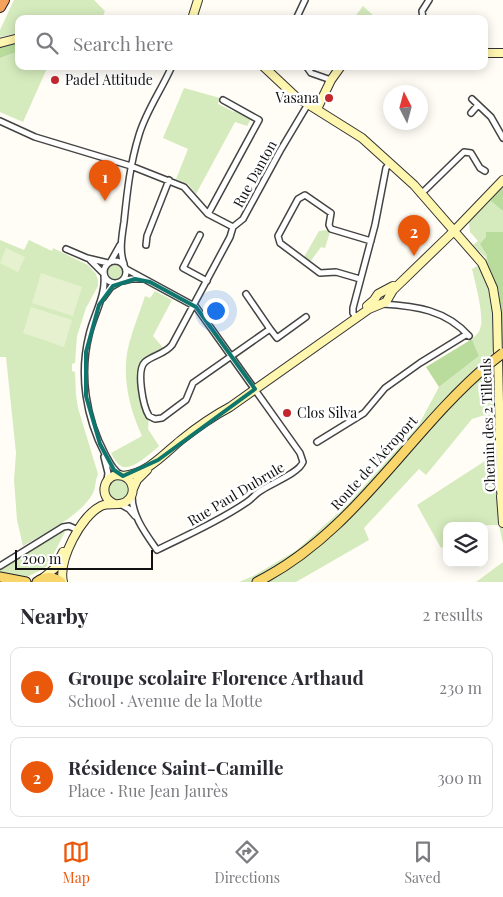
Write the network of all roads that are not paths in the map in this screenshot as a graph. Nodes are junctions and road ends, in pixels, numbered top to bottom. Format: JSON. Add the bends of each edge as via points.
{"nodes":[{"id":1,"x":4,"y":0,"type":"edge"},
{"id":2,"x":198,"y":0,"type":"edge"},
{"id":3,"x":305,"y":0,"type":"edge"},
{"id":4,"x":422,"y":0,"type":"edge"},
{"id":5,"x":429,"y":0,"type":"edge"},
{"id":6,"x":424,"y":6,"type":"junction"},
{"id":7,"x":0,"y":7,"type":"edge"},
{"id":8,"x":193,"y":15,"type":"edge"},
{"id":9,"x":298,"y":15,"type":"edge"},
{"id":10,"x":423,"y":15,"type":"edge"},
{"id":11,"x":15,"y":39,"type":"edge"},
{"id":12,"x":0,"y":43,"type":"edge"},
{"id":13,"x":488,"y":53,"type":"edge"},
{"id":14,"x":503,"y":53,"type":"edge"},
{"id":15,"x":170,"y":70,"type":"edge"},
{"id":16,"x":267,"y":70,"type":"edge"},
{"id":17,"x":309,"y":70,"type":"edge"},
{"id":18,"x":338,"y":70,"type":"edge"},
{"id":19,"x":331,"y":80,"type":"junction"},
{"id":20,"x":472,"y":99,"type":"dead end"},
{"id":21,"x":223,"y":100,"type":"dead end"},
{"id":22,"x":308,"y":104,"type":"junction"},
{"id":23,"x":478,"y":105,"type":"junction"},
{"id":24,"x":317,"y":109,"type":"junction"},
{"id":25,"x":471,"y":113,"type":"dead end"},
{"id":26,"x":0,"y":121,"type":"edge"},
{"id":27,"x":503,"y":138,"type":"edge"},
{"id":28,"x":390,"y":163,"type":"junction"},
{"id":29,"x":131,"y":166,"type":"junction"},
{"id":30,"x":485,"y":171,"type":"dead end"},
{"id":31,"x":169,"y":180,"type":"junction"},
{"id":32,"x":503,"y":180,"type":"edge"},
{"id":33,"x":421,"y":194,"type":"junction"},
{"id":34,"x":208,"y":214,"type":"junction"},
{"id":35,"x":233,"y":227,"type":"junction"},
{"id":36,"x":454,"y":231,"type":"junction"},
{"id":37,"x":200,"y":235,"type":"dead end"},
{"id":38,"x":122,"y":239,"type":"junction"},
{"id":39,"x":371,"y":241,"type":"junction"},
{"id":40,"x":146,"y":245,"type":"dead end"},
{"id":41,"x":66,"y":249,"type":"dead end"},
{"id":42,"x":87,"y":258,"type":"junction"},
{"id":43,"x":109,"y":262,"type":"junction"},
{"id":44,"x":125,"y":267,"type":"junction"},
{"id":45,"x":104,"y":275,"type":"junction"},
{"id":46,"x":360,"y":279,"type":"junction"},
{"id":47,"x":145,"y":280,"type":"junction"},
{"id":48,"x":207,"y":281,"type":"junction"},
{"id":49,"x":120,"y":282,"type":"junction"},
{"id":50,"x":246,"y":294,"type":"dead end"},
{"id":51,"x":382,"y":299,"type":"junction"},
{"id":52,"x":99,"y":305,"type":"junction"},
{"id":53,"x":194,"y":305,"type":"junction"},
{"id":54,"x":356,"y":316,"type":"junction"},
{"id":55,"x":306,"y":317,"type":"dead end"},
{"id":56,"x":270,"y":328,"type":"junction"},
{"id":57,"x":501,"y":351,"type":"edge"},
{"id":58,"x":231,"y":356,"type":"junction"},
{"id":59,"x":255,"y":390,"type":"junction"},
{"id":60,"x":316,"y":442,"type":"dead end"},
{"id":61,"x":100,"y":444,"type":"junction"},
{"id":62,"x":158,"y":460,"type":"junction"},
{"id":63,"x":123,"y":476,"type":"junction"},
{"id":64,"x":105,"y":487,"type":"junction"},
{"id":65,"x":133,"y":490,"type":"junction"},
{"id":66,"x":501,"y":491,"type":"junction"},
{"id":67,"x":503,"y":501,"type":"edge"},
{"id":68,"x":118,"y":504,"type":"junction"},
{"id":69,"x":139,"y":521,"type":"junction"},
{"id":70,"x":503,"y":523,"type":"edge"},
{"id":71,"x":76,"y":529,"type":"junction"},
{"id":72,"x":0,"y":566,"type":"edge"},
{"id":73,"x":0,"y":576,"type":"edge"},
{"id":74,"x":39,"y":581,"type":"edge"},
{"id":75,"x":26,"y":582,"type":"edge"},
{"id":76,"x":30,"y":582,"type":"edge"},
{"id":77,"x":62,"y":582,"type":"edge"},
{"id":78,"x":257,"y":582,"type":"edge"}],
"edges":[{"from":1,"to":7,"type":"highway"},
{"from":2,"to":8,"type":"main road"},
{"from":3,"to":9,"type":"street"},
{"from":4,"to":6,"type":"street"},
{"from":5,"to":6,"type":"street"},
{"from":6,"to":10,"type":"street"},
{"from":11,"to":12,"type":"main road"},
{"from":13,"to":14,"type":"main road"},
{"from":15,"to":29,"type":"street","via":[[140,131]]},
{"from":16,"to":22,"type":"main road","name":"Chemin des 2 Tilleuls","via":[[288,91]]},
{"from":17,"to":19,"type":"street"},
{"from":18,"to":19,"type":"main road"},
{"from":19,"to":24,"type":"main road"},
{"from":20,"to":23,"type":"street"},
{"from":21,"to":34,"type":"street","via":[[259,120]]},
{"from":22,"to":24,"type":"main road","name":"Chemin des 2 Tilleuls"},
{"from":22,"to":35,"type":"street","name":"Rue Danton","via":[[243,219]]},
{"from":23,"to":25,"type":"street"},
{"from":23,"to":27,"type":"street","via":[[491,117]]},
{"from":24,"to":28,"type":"main road","name":"Chemin des 2 Tilleuls","via":[[360,136]]},
{"from":26,"to":29,"type":"street","via":[[35,137]]},
{"from":28,"to":33,"type":"main road","name":"Chemin des 2 Tilleuls"},
{"from":28,"to":39,"type":"street","via":[[386,168]]},
{"from":29,"to":31,"type":"street"},
{"from":29,"to":38,"type":"street"},
{"from":30,"to":33,"type":"street","via":[[471,153],[464,152]]},
{"from":31,"to":34,"type":"street","via":[[185,187]]},
{"from":31,"to":40,"type":"street"},
{"from":32,"to":36,"type":"main road"},
{"from":33,"to":36,"type":"main road","name":"Chemin des 2 Tilleuls"},
{"from":34,"to":35,"type":"street"},
{"from":35,"to":48,"type":"street","name":"Rue Danton"},
{"from":36,"to":51,"type":"main road","via":[[391,287]]},
{"from":36,"to":57,"type":"main road","name":"Chemin des 2 Tilleuls","via":[[487,272],[495,298]]},
{"from":37,"to":48,"type":"street","via":[[183,268]]},
{"from":38,"to":43,"type":"street"},
{"from":38,"to":44,"type":"street"},
{"from":39,"to":46,"type":"street"},
{"from":39,"to":46,"type":"street","via":[[331,229],[331,213],[304,195],[298,199],[278,236],[280,242],[320,273],[336,272]]},
{"from":41,"to":42,"type":"street"},
{"from":42,"to":43,"type":"street"},
{"from":42,"to":45,"type":"street"},
{"from":43,"to":44,"type":"street","via":[[118,261]]},
{"from":43,"to":45,"type":"street","via":[[104,268]]},
{"from":44,"to":47,"type":"street"},
{"from":44,"to":49,"type":"street","via":[[125,276]]},
{"from":45,"to":49,"type":"street","via":[[110,282]]},
{"from":45,"to":52,"type":"street","via":[[105,285]]},
{"from":46,"to":54,"type":"street","via":[[353,308]]},
{"from":47,"to":49,"type":"street"},
{"from":47,"to":53,"type":"street"},
{"from":48,"to":53,"type":"street","name":"Rue Danton"},
{"from":49,"to":52,"type":"street","via":[[109,290]]},
{"from":50,"to":56,"type":"street"},
{"from":51,"to":54,"type":"main road","via":[[372,302]]},
{"from":51,"to":60,"type":"street","via":[[434,312],[468,336],[420,363],[385,388],[364,413]]},
{"from":52,"to":61,"type":"street","via":[[88,335],[84,378],[90,416]]},
{"from":53,"to":58,"type":"street"},
{"from":53,"to":58,"type":"street","name":"Rue Danton","via":[[169,349],[142,366],[141,385],[149,416],[159,419],[184,401],[193,383]]},
{"from":54,"to":59,"type":"main road"},
{"from":55,"to":56,"type":"street","via":[[277,338]]},
{"from":56,"to":58,"type":"street"},
{"from":57,"to":66,"type":"main road","name":"Chemin des 2 Tilleuls"},
{"from":57,"to":78,"type":"main road","name":"Route de l'Aéroport","bridge":true,"via":[[445,405],[331,530],[303,554]]},
{"from":58,"to":59,"type":"street"},
{"from":59,"to":62,"type":"main road"},
{"from":59,"to":69,"type":"street","name":"Rue Paul Dubrule","via":[[301,456],[303,462],[299,468],[195,533],[157,550]]},
{"from":61,"to":63,"type":"street","via":[[112,467]]},
{"from":61,"to":64,"type":"street","via":[[107,470]]},
{"from":62,"to":63,"type":"main road","via":[[138,472]]},
{"from":62,"to":65,"type":"main road","via":[[137,480]]},
{"from":63,"to":64,"type":"main road","via":[[113,476]]},
{"from":63,"to":65,"type":"main road","via":[[130,481]]},
{"from":64,"to":68,"type":"main road","via":[[108,500]]},
{"from":64,"to":71,"type":"main road","via":[[101,498]]},
{"from":65,"to":68,"type":"main road","via":[[127,501]]},
{"from":65,"to":69,"type":"street","name":"Rue Paul Dubrule","via":[[133,506]]},
{"from":66,"to":67,"type":"main road","name":"Chemin des 2 Tilleuls"},
{"from":66,"to":70,"type":"main road"},
{"from":68,"to":69,"type":"street","name":"Rue Paul Dubrule","via":[[129,509]]},
{"from":68,"to":71,"type":"main road","via":[[97,508]]},
{"from":71,"to":72,"type":"street","via":[[63,527]]},
{"from":71,"to":74,"type":"main road","via":[[58,564]]},
{"from":71,"to":77,"type":"main road"},
{"from":73,"to":75,"type":"main road"},
{"from":74,"to":76,"type":"main road"},
{"from":74,"to":77,"type":"main road","via":[[51,577]]}]}
